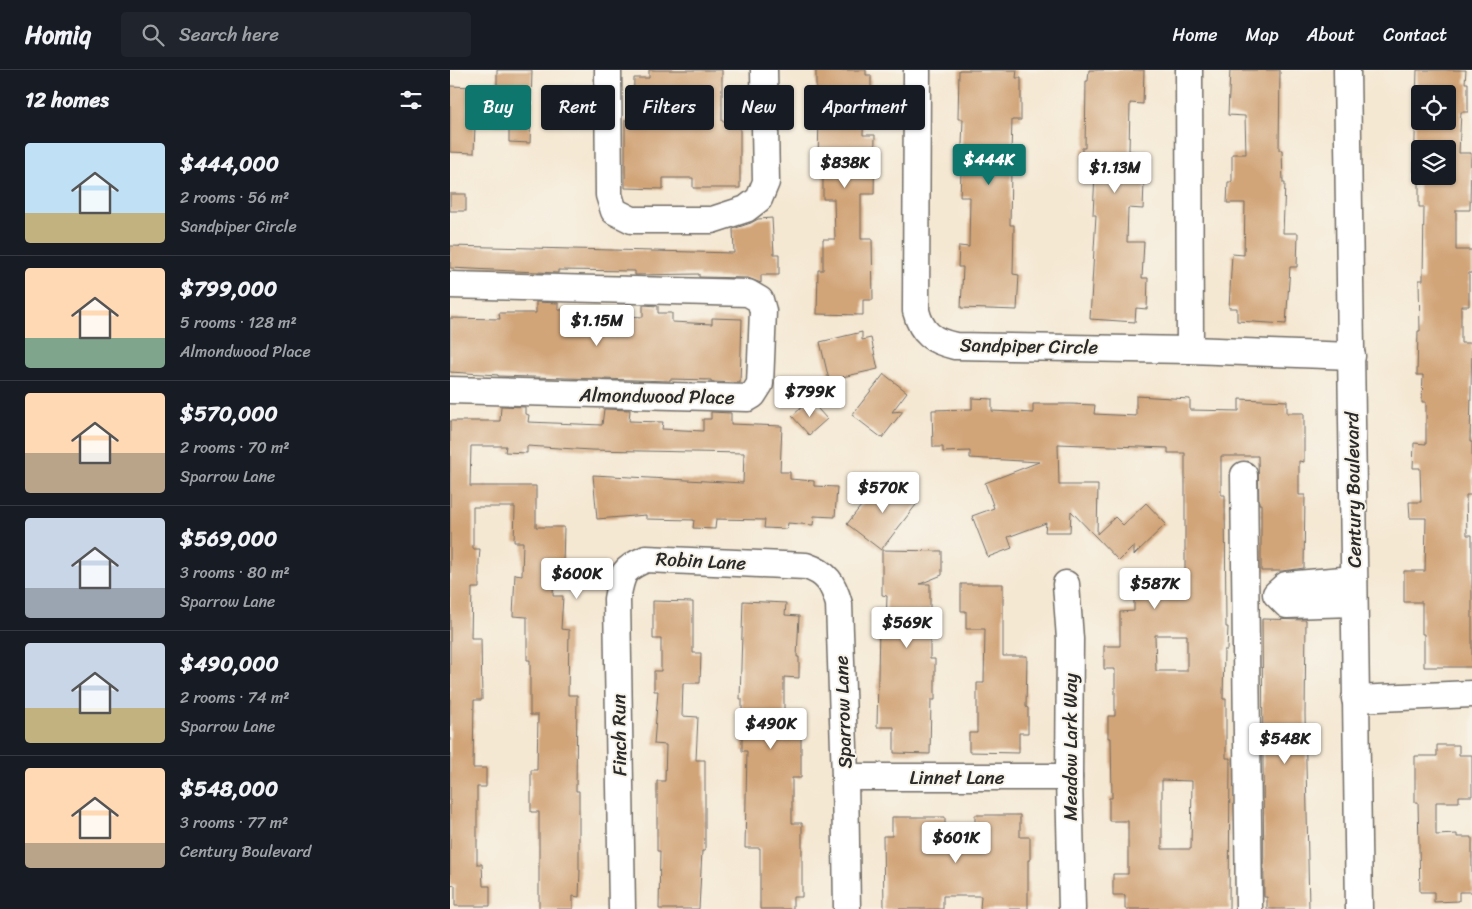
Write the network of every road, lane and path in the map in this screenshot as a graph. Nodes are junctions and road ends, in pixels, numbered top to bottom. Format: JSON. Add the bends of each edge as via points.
{"nodes":[{"id":1,"x":608,"y":70,"type":"edge"},
{"id":2,"x":764,"y":70,"type":"edge"},
{"id":3,"x":917,"y":70,"type":"edge"},
{"id":4,"x":1190,"y":70,"type":"edge"},
{"id":5,"x":1347,"y":70,"type":"edge"},
{"id":6,"x":450,"y":285,"type":"edge"},
{"id":7,"x":1190,"y":350,"type":"junction"},
{"id":8,"x":1352,"y":356,"type":"junction"},
{"id":9,"x":450,"y":390,"type":"edge"},
{"id":10,"x":1244,"y":475,"type":"dead end"},
{"id":11,"x":631,"y":565,"type":"joint"},
{"id":12,"x":772,"y":565,"type":"joint"},
{"id":13,"x":1066,"y":584,"type":"dead end"},
{"id":14,"x":1354,"y":591,"type":"junction"},
{"id":15,"x":1245,"y":595,"type":"junction"},
{"id":16,"x":1472,"y":694,"type":"edge"},
{"id":17,"x":1355,"y":699,"type":"junction"},
{"id":18,"x":845,"y":777,"type":"junction"},
{"id":19,"x":1069,"y":777,"type":"junction"},
{"id":20,"x":622,"y":909,"type":"edge"},
{"id":21,"x":847,"y":909,"type":"edge"},
{"id":22,"x":1072,"y":909,"type":"edge"},
{"id":23,"x":1249,"y":909,"type":"edge"},
{"id":24,"x":1360,"y":909,"type":"edge"}],
"edges":[{"from":1,"to":2,"type":"street","via":[[609,195],[614,211],[632,220],[712,220],[746,209],[759,198],[766,182]]},
{"from":3,"to":7,"type":"street","name":"Sandpiper Circle","via":[[916,311],[919,322],[931,338],[956,346]]},
{"from":4,"to":7,"type":"street"},
{"from":5,"to":8,"type":"street","name":"Century Boulevard"},
{"from":6,"to":9,"type":"street","name":"Almondwood Place","via":[[748,293],[760,300],[763,311],[760,384],[748,398]]},
{"from":7,"to":8,"type":"street","name":"Sandpiper Circle"},
{"from":8,"to":14,"type":"street","name":"Century Boulevard"},
{"from":10,"to":15,"type":"street"},
{"from":11,"to":12,"type":"street","name":"Robin Lane","via":[[646,559]]},
{"from":11,"to":20,"type":"street","name":"Finch Run","via":[[621,576],[617,599]]},
{"from":12,"to":18,"type":"street","name":"Sparrow Lane","via":[[806,566],[820,571],[834,587],[839,604]]},
{"from":13,"to":19,"type":"street","name":"Meadow Lark Way","via":[[1070,639]]},
{"from":14,"to":15,"type":"street","via":[[1286,585],[1276,594]]},
{"from":14,"to":17,"type":"street","name":"Century Boulevard"},
{"from":15,"to":23,"type":"street"},
{"from":16,"to":17,"type":"street"},
{"from":17,"to":24,"type":"street","name":"Century Boulevard"},
{"from":18,"to":19,"type":"street","name":"Linnet Lane"},
{"from":18,"to":21,"type":"street","name":"Sparrow Lane"},
{"from":19,"to":22,"type":"street","name":"Meadow Lark Way"}]}
